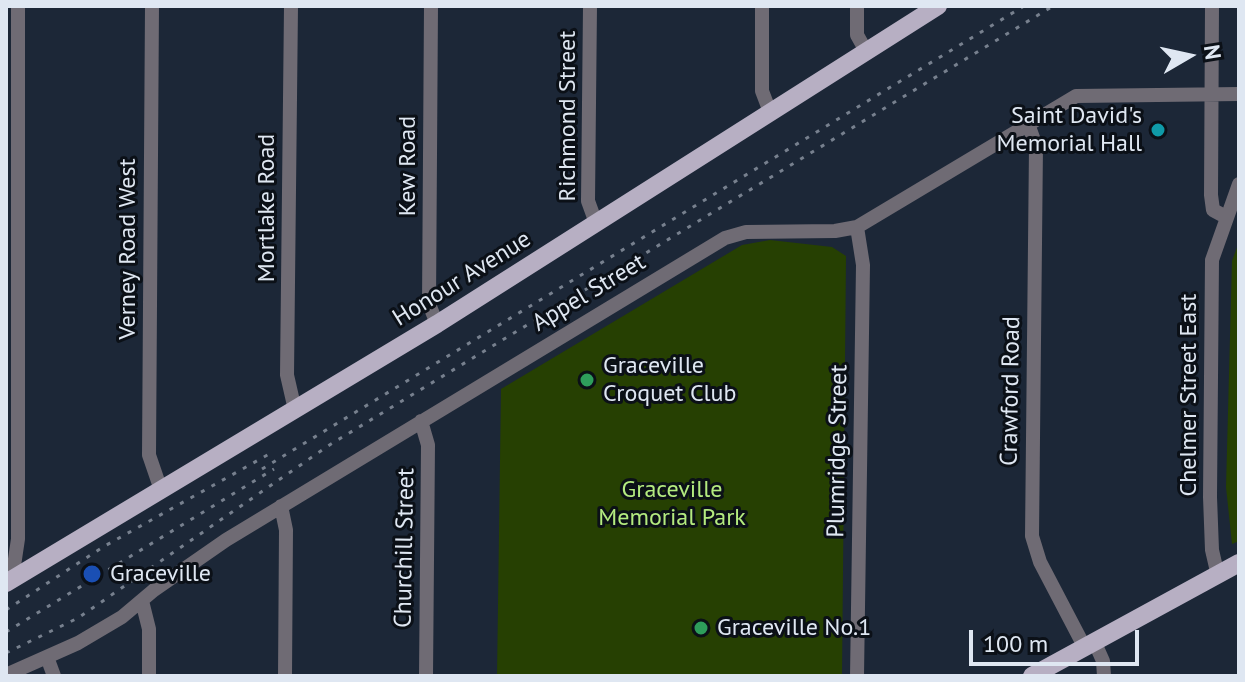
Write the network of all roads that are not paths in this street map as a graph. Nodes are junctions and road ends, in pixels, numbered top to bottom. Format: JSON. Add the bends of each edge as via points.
{"nodes":[{"id":1,"x":18,"y":6,"type":"edge"},
{"id":2,"x":152,"y":6,"type":"edge"},
{"id":3,"x":291,"y":6,"type":"edge"},
{"id":4,"x":431,"y":6,"type":"edge"},
{"id":5,"x":590,"y":6,"type":"edge"},
{"id":6,"x":762,"y":6,"type":"edge"},
{"id":7,"x":857,"y":6,"type":"edge"},
{"id":8,"x":938,"y":6,"type":"edge"},
{"id":9,"x":1212,"y":6,"type":"edge"},
{"id":10,"x":866,"y":51,"type":"junction"},
{"id":11,"x":1212,"y":94,"type":"junction"},
{"id":12,"x":1239,"y":94,"type":"edge"},
{"id":13,"x":770,"y":112,"type":"junction"},
{"id":14,"x":1028,"y":124,"type":"junction"},
{"id":15,"x":1239,"y":184,"type":"edge"},
{"id":16,"x":1226,"y":217,"type":"junction"},
{"id":17,"x":596,"y":223,"type":"junction"},
{"id":18,"x":857,"y":227,"type":"junction"},
{"id":19,"x":437,"y":324,"type":"junction"},
{"id":20,"x":295,"y":410,"type":"junction"},
{"id":21,"x":421,"y":421,"type":"junction"},
{"id":22,"x":161,"y":490,"type":"junction"},
{"id":23,"x":281,"y":506,"type":"junction"},
{"id":24,"x":18,"y":539,"type":"junction"},
{"id":25,"x":1239,"y":563,"type":"edge"},
{"id":26,"x":38,"y":564,"type":"junction"},
{"id":27,"x":1218,"y":576,"type":"junction"},
{"id":28,"x":9,"y":581,"type":"edge"},
{"id":29,"x":142,"y":601,"type":"junction"},
{"id":30,"x":1090,"y":646,"type":"junction"},
{"id":31,"x":47,"y":657,"type":"junction"},
{"id":32,"x":6,"y":675,"type":"edge"},
{"id":33,"x":54,"y":676,"type":"edge"},
{"id":34,"x":149,"y":676,"type":"edge"},
{"id":35,"x":285,"y":676,"type":"edge"},
{"id":36,"x":426,"y":676,"type":"edge"},
{"id":37,"x":857,"y":676,"type":"edge"},
{"id":38,"x":1032,"y":676,"type":"edge"},
{"id":39,"x":1104,"y":676,"type":"edge"}],
"edges":[{"from":1,"to":24,"type":"street"},
{"from":2,"to":22,"type":"street","name":"Verney Road West","via":[[149,455]]},
{"from":3,"to":20,"type":"street","name":"Mortlake Road","via":[[287,375]]},
{"from":4,"to":19,"type":"street","name":"Kew Road","via":[[429,304]]},
{"from":5,"to":17,"type":"street","name":"Richmond Street","via":[[588,201]]},
{"from":6,"to":13,"type":"street","via":[[762,91]]},
{"from":7,"to":10,"type":"street","via":[[857,35]]},
{"from":8,"to":10,"type":"main road","name":"Honour Avenue"},
{"from":9,"to":11,"type":"street"},
{"from":10,"to":13,"type":"main road","name":"Honour Avenue"},
{"from":11,"to":12,"type":"street","name":"Appel Street"},
{"from":11,"to":14,"type":"street","name":"Appel Street","via":[[1083,94]]},
{"from":11,"to":16,"type":"street","via":[[1211,202],[1215,212]]},
{"from":13,"to":17,"type":"main road","name":"Honour Avenue"},
{"from":14,"to":18,"type":"street","name":"Appel Street"},
{"from":14,"to":30,"type":"street","name":"Crawford Road","via":[[1036,146],[1032,536],[1040,562]]},
{"from":15,"to":16,"type":"street","name":"Chelmer Street East"},
{"from":16,"to":27,"type":"street","name":"Chelmer Street East","via":[[1211,270],[1210,497]]},
{"from":17,"to":19,"type":"main road","name":"Honour Avenue"},
{"from":18,"to":21,"type":"street","name":"Appel Street","via":[[733,235]]},
{"from":18,"to":37,"type":"street","name":"Plumridge Street","via":[[863,265]]},
{"from":19,"to":20,"type":"main road","name":"Honour Avenue"},
{"from":20,"to":22,"type":"main road","name":"Honour Avenue"},
{"from":21,"to":23,"type":"street","name":"Appel Street"},
{"from":21,"to":36,"type":"street","name":"Churchill Street","via":[[428,445]]},
{"from":22,"to":26,"type":"main road","name":"Honour Avenue"},
{"from":23,"to":29,"type":"street","name":"Appel Street"},
{"from":23,"to":35,"type":"street","via":[[286,530]]},
{"from":24,"to":26,"type":"street"},
{"from":24,"to":28,"type":"street"},
{"from":25,"to":27,"type":"main road"},
{"from":26,"to":28,"type":"main road","name":"Honour Avenue"},
{"from":27,"to":30,"type":"main road"},
{"from":29,"to":31,"type":"street","name":"Appel Street","via":[[91,636]]},
{"from":29,"to":34,"type":"street","via":[[149,629]]},
{"from":30,"to":38,"type":"main road"},
{"from":30,"to":39,"type":"street","name":"Crawford Road","via":[[1103,661]]},
{"from":31,"to":32,"type":"street","name":"Appel Street"},
{"from":31,"to":33,"type":"street"}]}
